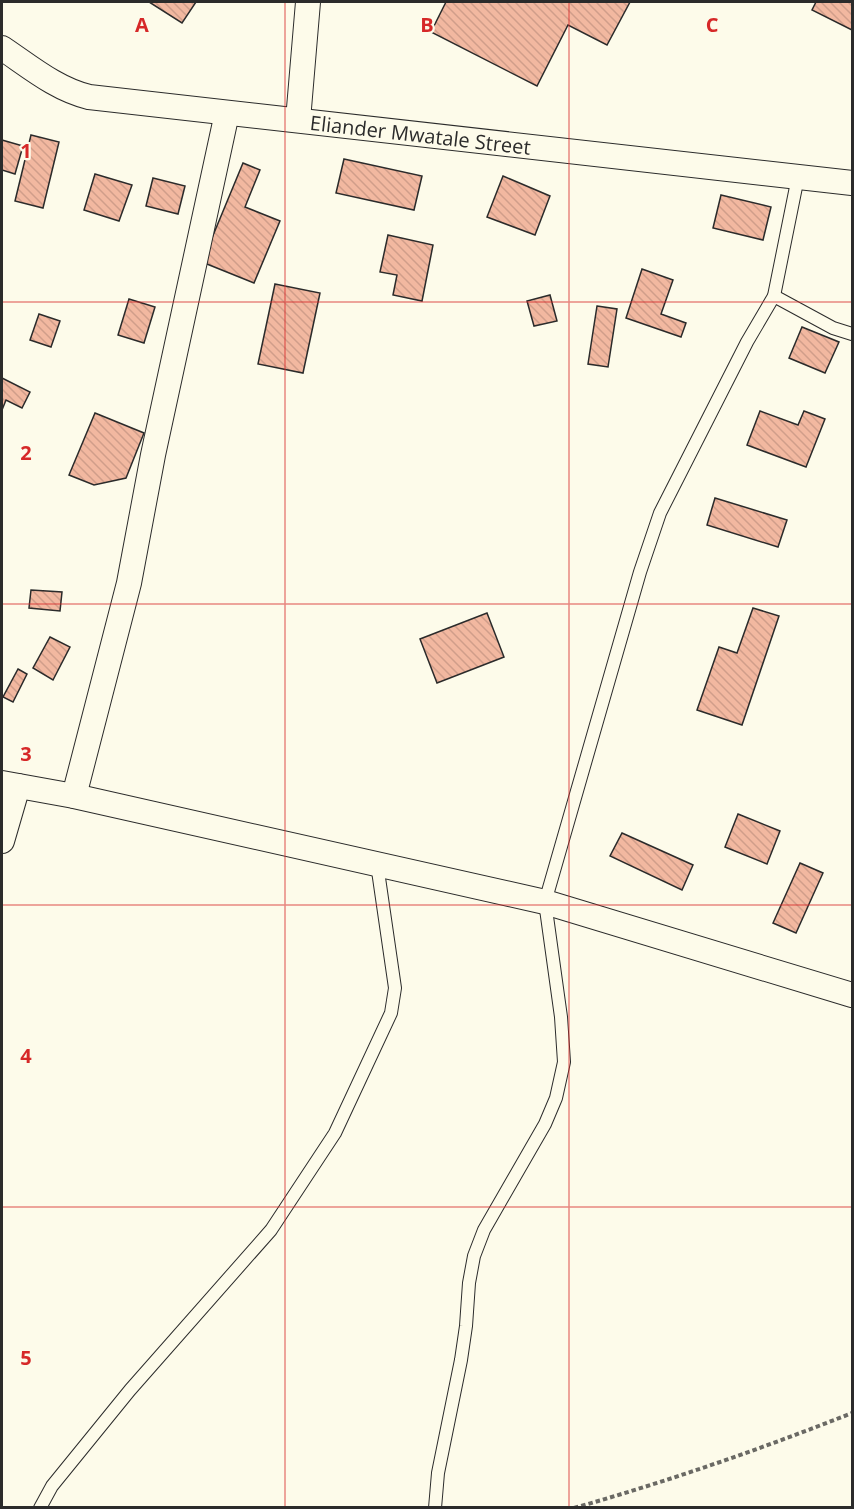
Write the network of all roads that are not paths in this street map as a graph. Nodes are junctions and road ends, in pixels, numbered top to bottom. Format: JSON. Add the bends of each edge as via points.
{"nodes":[{"id":1,"x":308,"y":2,"type":"edge"},
{"id":2,"x":4,"y":54,"type":"edge"},
{"id":3,"x":227,"y":113,"type":"junction"},
{"id":4,"x":298,"y":120,"type":"junction"},
{"id":5,"x":798,"y":177,"type":"junction"},
{"id":6,"x":852,"y":183,"type":"edge"},
{"id":7,"x":774,"y":296,"type":"junction"},
{"id":8,"x":852,"y":334,"type":"edge"},
{"id":9,"x":10,"y":784,"type":"edge"},
{"id":10,"x":74,"y":796,"type":"junction"},
{"id":11,"x":2,"y":841,"type":"edge"},
{"id":12,"x":377,"y":864,"type":"junction"},
{"id":13,"x":545,"y":902,"type":"junction"},
{"id":14,"x":852,"y":995,"type":"edge"},
{"id":15,"x":40,"y":1508,"type":"edge"},
{"id":16,"x":435,"y":1508,"type":"edge"}],
"edges":[{"from":1,"to":4,"type":"street"},
{"from":2,"to":3,"type":"street","name":"Eliander Mwatale Street","via":[[71,93]]},
{"from":3,"to":4,"type":"street","name":"Eliander Mwatale Street"},
{"from":3,"to":10,"type":"street","via":[[129,583]]},
{"from":4,"to":5,"type":"street","name":"Eliander Mwatale Street"},
{"from":5,"to":6,"type":"street","name":"Eliander Mwatale Street"},
{"from":5,"to":7,"type":"lane"},
{"from":7,"to":8,"type":"lane"},
{"from":7,"to":13,"type":"lane","via":[[660,513]]},
{"from":9,"to":10,"type":"street"},
{"from":9,"to":11,"type":"street"},
{"from":10,"to":12,"type":"street"},
{"from":12,"to":13,"type":"street"},
{"from":12,"to":15,"type":"lane","via":[[394,988],[391,1013],[335,1133],[271,1230],[130,1390],[52,1486]]},
{"from":13,"to":14,"type":"street"},
{"from":13,"to":16,"type":"lane","via":[[564,1062],[545,1124],[484,1230],[474,1256],[461,1360],[438,1473]]}]}
